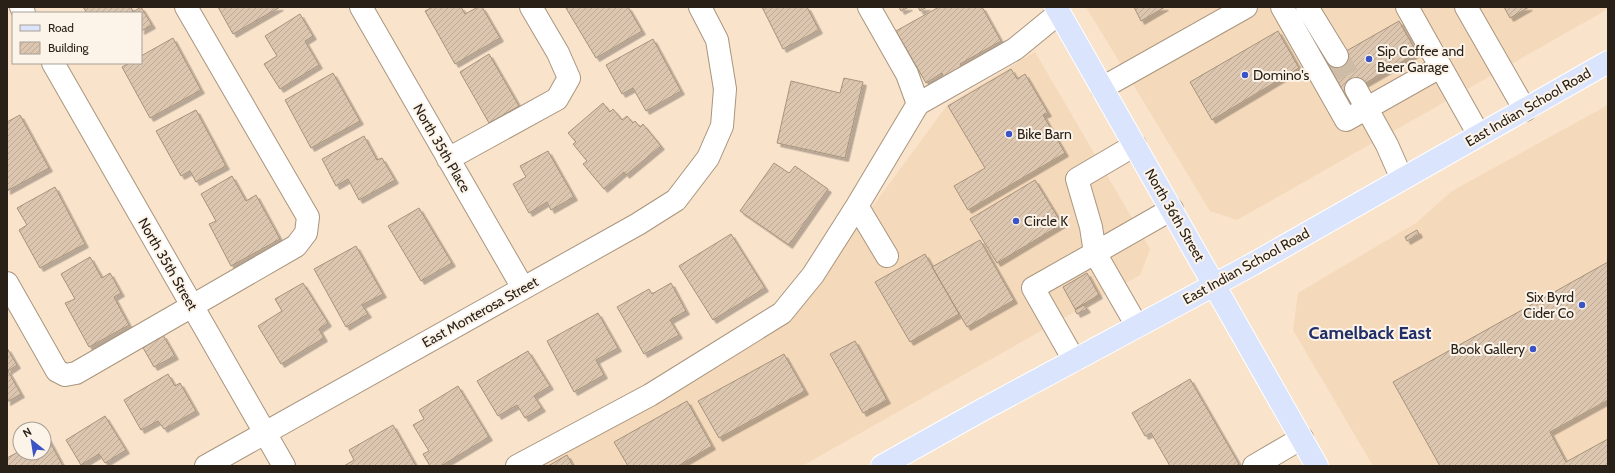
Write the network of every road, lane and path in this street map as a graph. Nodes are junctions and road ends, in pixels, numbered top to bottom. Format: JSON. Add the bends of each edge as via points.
{"nodes":[{"id":1,"x":186,"y":7,"type":"edge"},
{"id":2,"x":361,"y":7,"type":"edge"},
{"id":3,"x":531,"y":7,"type":"edge"},
{"id":4,"x":700,"y":7,"type":"edge"},
{"id":5,"x":869,"y":7,"type":"edge"},
{"id":6,"x":1246,"y":7,"type":"edge"},
{"id":7,"x":1282,"y":7,"type":"edge"},
{"id":8,"x":1307,"y":7,"type":"edge"},
{"id":9,"x":1406,"y":7,"type":"edge"},
{"id":10,"x":1466,"y":7,"type":"edge"},
{"id":11,"x":1058,"y":10,"type":"edge"},
{"id":12,"x":1337,"y":56,"type":"tunnel mouth"},
{"id":13,"x":1608,"y":62,"type":"edge"},
{"id":14,"x":54,"y":64,"type":"edge"},
{"id":15,"x":1440,"y":67,"type":"junction"},
{"id":16,"x":1102,"y":88,"type":"junction"},
{"id":17,"x":1356,"y":89,"type":"tunnel mouth"},
{"id":18,"x":918,"y":104,"type":"junction"},
{"id":19,"x":1367,"y":108,"type":"junction"},
{"id":20,"x":1525,"y":110,"type":"junction"},
{"id":21,"x":1479,"y":135,"type":"junction"},
{"id":22,"x":1135,"y":145,"type":"junction"},
{"id":23,"x":448,"y":159,"type":"junction"},
{"id":24,"x":1402,"y":179,"type":"junction"},
{"id":25,"x":857,"y":206,"type":"junction"},
{"id":26,"x":1172,"y":209,"type":"junction"},
{"id":27,"x":1095,"y":253,"type":"junction"},
{"id":28,"x":887,"y":256,"type":"dead end"},
{"id":29,"x":7,"y":283,"type":"edge"},
{"id":30,"x":1215,"y":284,"type":"junction"},
{"id":31,"x":523,"y":288,"type":"junction"},
{"id":32,"x":192,"y":305,"type":"junction"},
{"id":33,"x":1138,"y":326,"type":"junction"},
{"id":34,"x":1074,"y":360,"type":"junction"},
{"id":35,"x":266,"y":433,"type":"junction"},
{"id":36,"x":1302,"y":438,"type":"junction"},
{"id":37,"x":891,"y":464,"type":"edge"},
{"id":38,"x":206,"y":466,"type":"edge"},
{"id":39,"x":284,"y":466,"type":"edge"},
{"id":40,"x":517,"y":466,"type":"edge"},
{"id":41,"x":1254,"y":466,"type":"edge"},
{"id":42,"x":1317,"y":466,"type":"edge"}],
"edges":[{"from":1,"to":32,"type":"street","via":[[308,217],[306,233],[296,246]]},
{"from":2,"to":23,"type":"street","name":"North 35th Place"},
{"from":3,"to":23,"type":"street","via":[[558,53],[569,78],[557,99]]},
{"from":4,"to":31,"type":"street","name":"East Monterosa Street","via":[[717,40],[725,89],[722,126],[708,158],[676,200]]},
{"from":5,"to":18,"type":"street","via":[[907,74]]},
{"from":6,"to":16,"type":"street"},
{"from":7,"to":19,"type":"street","via":[[1346,120]]},
{"from":8,"to":12,"type":"street"},
{"from":9,"to":15,"type":"street"},
{"from":10,"to":20,"type":"street"},
{"from":11,"to":16,"type":"main road","name":"North 36th Street"},
{"from":11,"to":18,"type":"street","via":[[1015,49]]},
{"from":13,"to":20,"type":"main road","name":"East Indian School Road"},
{"from":14,"to":32,"type":"street","name":"North 35th Street"},
{"from":15,"to":19,"type":"street"},
{"from":15,"to":21,"type":"street"},
{"from":16,"to":22,"type":"main road","name":"North 36th Street"},
{"from":17,"to":19,"type":"street"},
{"from":18,"to":25,"type":"street"},
{"from":19,"to":24,"type":"street"},
{"from":20,"to":21,"type":"main road","name":"East Indian School Road"},
{"from":21,"to":24,"type":"main road","name":"East Indian School Road"},
{"from":22,"to":26,"type":"main road","name":"North 36th Street"},
{"from":22,"to":27,"type":"street","via":[[1077,179],[1091,227]]},
{"from":23,"to":31,"type":"street","name":"North 35th Place"},
{"from":24,"to":30,"type":"main road","name":"East Indian School Road"},
{"from":25,"to":28,"type":"street"},
{"from":25,"to":40,"type":"street","via":[[813,275],[782,313],[650,395]]},
{"from":26,"to":27,"type":"street"},
{"from":26,"to":30,"type":"main road","name":"North 36th Street"},
{"from":27,"to":33,"type":"street"},
{"from":27,"to":34,"type":"street","via":[[1033,288]]},
{"from":29,"to":32,"type":"street","via":[[57,371],[65,375],[76,373]]},
{"from":30,"to":33,"type":"main road","name":"East Indian School Road"},
{"from":30,"to":36,"type":"main road","name":"North 36th Street"},
{"from":31,"to":35,"type":"street","name":"East Monterosa Street"},
{"from":32,"to":35,"type":"street","name":"North 35th Street"},
{"from":33,"to":34,"type":"main road","name":"East Indian School Road"},
{"from":34,"to":37,"type":"main road","name":"East Indian School Road"},
{"from":35,"to":38,"type":"street","name":"East Monterosa Street"},
{"from":35,"to":39,"type":"street","name":"North 35th Street"},
{"from":36,"to":41,"type":"street"},
{"from":36,"to":42,"type":"main road","name":"North 36th Street"}]}
